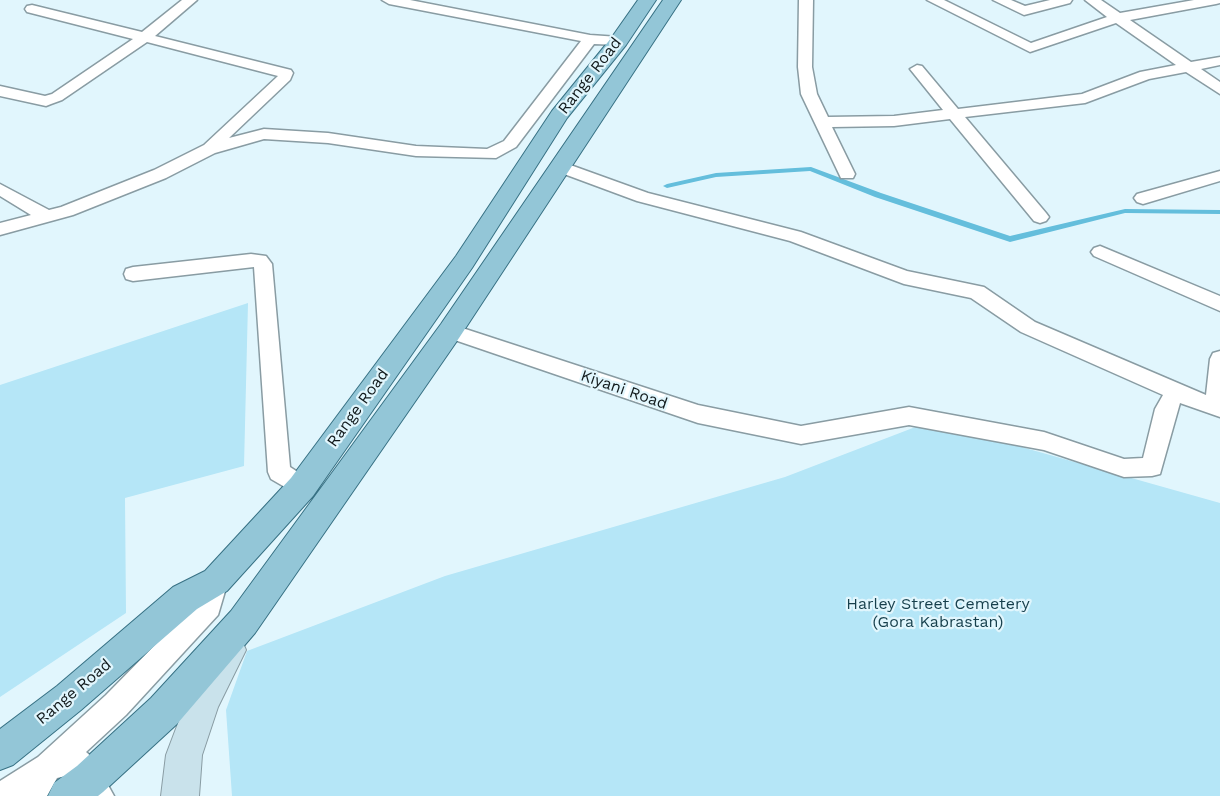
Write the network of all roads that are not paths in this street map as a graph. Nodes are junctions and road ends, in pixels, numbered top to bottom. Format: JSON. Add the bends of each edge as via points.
{"nodes":[{"id":1,"x":190,"y":0,"type":"edge"},
{"id":2,"x":388,"y":0,"type":"edge"},
{"id":3,"x":647,"y":0,"type":"edge"},
{"id":4,"x":672,"y":0,"type":"edge"},
{"id":5,"x":806,"y":0,"type":"edge"},
{"id":6,"x":934,"y":0,"type":"edge"},
{"id":7,"x":1000,"y":0,"type":"edge"},
{"id":8,"x":1065,"y":0,"type":"edge"},
{"id":9,"x":1092,"y":0,"type":"edge"},
{"id":10,"x":1216,"y":0,"type":"edge"},
{"id":11,"x":32,"y":8,"type":"dead end"},
{"id":12,"x":1118,"y":18,"type":"junction"},
{"id":13,"x":145,"y":37,"type":"junction"},
{"id":14,"x":590,"y":40,"type":"junction"},
{"id":15,"x":619,"y":40,"type":"junction"},
{"id":16,"x":1220,"y":61,"type":"edge"},
{"id":17,"x":1188,"y":67,"type":"junction"},
{"id":18,"x":917,"y":69,"type":"dead end"},
{"id":19,"x":1220,"y":90,"type":"edge"},
{"id":20,"x":0,"y":91,"type":"edge"},
{"id":21,"x":955,"y":114,"type":"junction"},
{"id":22,"x":822,"y":122,"type":"junction"},
{"id":23,"x":208,"y":149,"type":"junction"},
{"id":24,"x":562,"y":166,"type":"junction"},
{"id":25,"x":847,"y":174,"type":"dead end"},
{"id":26,"x":1220,"y":176,"type":"edge"},
{"id":27,"x":0,"y":189,"type":"edge"},
{"id":28,"x":1143,"y":198,"type":"dead end"},
{"id":29,"x":45,"y":215,"type":"junction"},
{"id":30,"x":1040,"y":217,"type":"dead end"},
{"id":31,"x":0,"y":229,"type":"edge"},
{"id":32,"x":1100,"y":252,"type":"dead end"},
{"id":33,"x":133,"y":274,"type":"dead end"},
{"id":34,"x":1220,"y":304,"type":"edge"},
{"id":35,"x":450,"y":331,"type":"junction"},
{"id":36,"x":1220,"y":359,"type":"edge"},
{"id":37,"x":1176,"y":391,"type":"junction"},
{"id":38,"x":1218,"y":407,"type":"edge"},
{"id":39,"x":302,"y":487,"type":"junction"},
{"id":40,"x":216,"y":581,"type":"junction"},
{"id":41,"x":243,"y":622,"type":"junction"},
{"id":42,"x":0,"y":752,"type":"edge"},
{"id":43,"x":48,"y":767,"type":"junction"},
{"id":44,"x":95,"y":788,"type":"edge"},
{"id":45,"x":3,"y":796,"type":"edge"},
{"id":46,"x":32,"y":796,"type":"edge"},
{"id":47,"x":67,"y":796,"type":"edge"},
{"id":48,"x":180,"y":796,"type":"edge"}],
"edges":[{"from":1,"to":13,"type":"street"},
{"from":2,"to":14,"type":"street"},
{"from":3,"to":15,"type":"main road","name":"Range Road"},
{"from":4,"to":24,"type":"main road"},
{"from":5,"to":22,"type":"street","via":[[805,67],[809,94]]},
{"from":6,"to":12,"type":"street","via":[[1030,48]]},
{"from":7,"to":8,"type":"street","via":[[1024,11]]},
{"from":9,"to":12,"type":"street"},
{"from":10,"to":12,"type":"street"},
{"from":11,"to":13,"type":"street"},
{"from":12,"to":17,"type":"street"},
{"from":13,"to":20,"type":"street","via":[[53,99]]},
{"from":13,"to":23,"type":"street","via":[[286,73]]},
{"from":14,"to":15,"type":"street"},
{"from":14,"to":23,"type":"street","via":[[510,144],[490,154],[416,151],[328,138],[264,134]]},
{"from":15,"to":39,"type":"main road","name":"Range Road","via":[[559,115],[464,262]]},
{"from":16,"to":17,"type":"street"},
{"from":17,"to":19,"type":"street"},
{"from":17,"to":21,"type":"street","via":[[1145,75],[1086,98]]},
{"from":18,"to":21,"type":"street"},
{"from":21,"to":22,"type":"street","via":[[894,121]]},
{"from":21,"to":30,"type":"street"},
{"from":22,"to":25,"type":"street"},
{"from":23,"to":29,"type":"street","via":[[160,174],[67,211]]},
{"from":24,"to":35,"type":"main road"},
{"from":24,"to":37,"type":"street","via":[[643,197],[795,236],[904,277],[977,292],[1028,327]]},
{"from":26,"to":28,"type":"street"},
{"from":27,"to":29,"type":"street"},
{"from":29,"to":31,"type":"street"},
{"from":32,"to":34,"type":"street"},
{"from":33,"to":39,"type":"street","via":[[251,260],[262,264],[278,472]]},
{"from":35,"to":37,"type":"street","name":"Kiyani Road","via":[[698,414],[801,435],[909,416],[1044,441],[1124,468],[1152,468],[1166,409]]},
{"from":35,"to":41,"type":"main road"},
{"from":36,"to":38,"type":"street"},
{"from":37,"to":38,"type":"street"},
{"from":39,"to":40,"type":"main road","name":"Range Road"},
{"from":40,"to":42,"type":"main road","name":"Range Road","via":[[185,598],[69,698]]},
{"from":40,"to":43,"type":"street","via":[[209,607],[116,705]]},
{"from":41,"to":44,"type":"main road"},
{"from":41,"to":48,"type":"main road","via":[[203,702],[184,755]]},
{"from":43,"to":44,"type":"street","via":[[66,760],[75,761]]},
{"from":43,"to":45,"type":"street"},
{"from":43,"to":46,"type":"street"},
{"from":44,"to":47,"type":"main road"}]}
